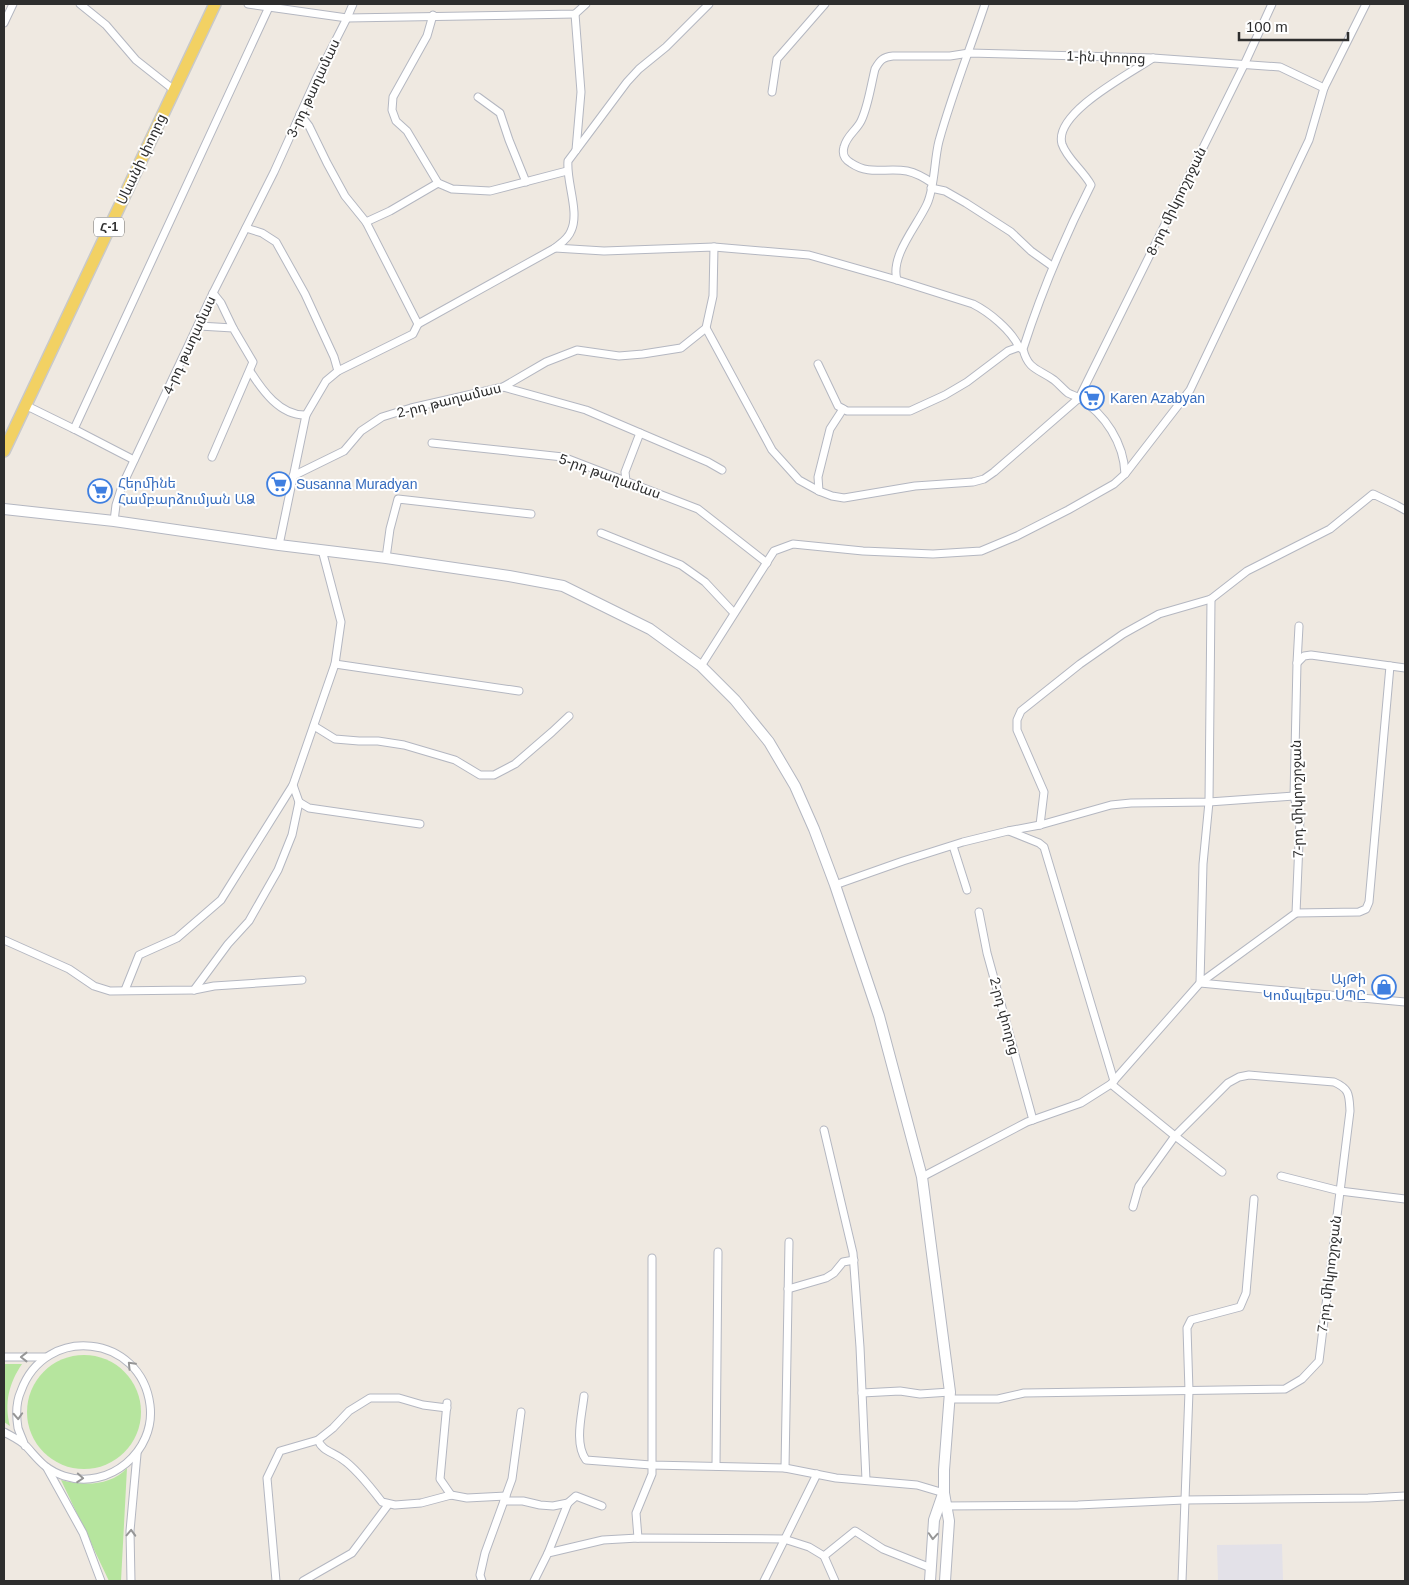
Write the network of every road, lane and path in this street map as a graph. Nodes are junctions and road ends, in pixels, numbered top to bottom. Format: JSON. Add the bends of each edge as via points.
{"nodes":[{"id":1,"x":13,"y":4,"type":"edge"},
{"id":2,"x":80,"y":4,"type":"edge"},
{"id":3,"x":215,"y":4,"type":"edge"},
{"id":4,"x":248,"y":4,"type":"edge"},
{"id":5,"x":353,"y":4,"type":"edge"},
{"id":6,"x":586,"y":4,"type":"edge"},
{"id":7,"x":709,"y":4,"type":"edge"},
{"id":8,"x":825,"y":4,"type":"edge"},
{"id":9,"x":986,"y":4,"type":"edge"},
{"id":10,"x":1272,"y":4,"type":"edge"},
{"id":11,"x":1366,"y":4,"type":"edge"},
{"id":12,"x":270,"y":7,"type":"junction"},
{"id":13,"x":575,"y":14,"type":"junction"},
{"id":14,"x":433,"y":16,"type":"junction"},
{"id":15,"x":347,"y":18,"type":"junction"},
{"id":16,"x":4,"y":22,"type":"edge"},
{"id":17,"x":969,"y":53,"type":"junction"},
{"id":18,"x":1153,"y":58,"type":"junction"},
{"id":19,"x":1244,"y":65,"type":"junction"},
{"id":20,"x":1324,"y":88,"type":"junction"},
{"id":21,"x":174,"y":90,"type":"junction"},
{"id":22,"x":772,"y":92,"type":"dead end"},
{"id":23,"x":478,"y":97,"type":"dead end"},
{"id":24,"x":300,"y":114,"type":"junction"},
{"id":25,"x":576,"y":150,"type":"junction"},
{"id":26,"x":567,"y":171,"type":"junction"},
{"id":27,"x":274,"y":172,"type":"joint"},
{"id":28,"x":526,"y":182,"type":"junction"},
{"id":29,"x":438,"y":183,"type":"junction"},
{"id":30,"x":931,"y":185,"type":"junction"},
{"id":31,"x":366,"y":222,"type":"junction"},
{"id":32,"x":246,"y":228,"type":"junction"},
{"id":33,"x":714,"y":247,"type":"junction"},
{"id":34,"x":554,"y":248,"type":"junction"},
{"id":35,"x":1052,"y":266,"type":"junction"},
{"id":36,"x":897,"y":280,"type":"junction"},
{"id":37,"x":213,"y":293,"type":"junction"},
{"id":38,"x":418,"y":324,"type":"junction"},
{"id":39,"x":199,"y":326,"type":"junction"},
{"id":40,"x":233,"y":328,"type":"junction"},
{"id":41,"x":706,"y":328,"type":"junction"},
{"id":42,"x":1021,"y":348,"type":"junction"},
{"id":43,"x":818,"y":364,"type":"dead end"},
{"id":44,"x":250,"y":371,"type":"junction"},
{"id":45,"x":338,"y":371,"type":"junction"},
{"id":46,"x":504,"y":387,"type":"junction"},
{"id":47,"x":1079,"y":398,"type":"junction"},
{"id":48,"x":25,"y":405,"type":"junction"},
{"id":49,"x":843,"y":409,"type":"junction"},
{"id":50,"x":306,"y":415,"type":"junction"},
{"id":51,"x":74,"y":429,"type":"junction"},
{"id":52,"x":640,"y":433,"type":"junction"},
{"id":53,"x":432,"y":443,"type":"dead end"},
{"id":54,"x":4,"y":451,"type":"edge"},
{"id":55,"x":212,"y":457,"type":"dead end"},
{"id":56,"x":134,"y":460,"type":"junction"},
{"id":57,"x":722,"y":470,"type":"dead end"},
{"id":58,"x":1125,"y":474,"type":"junction"},
{"id":59,"x":293,"y":476,"type":"junction"},
{"id":60,"x":626,"y":481,"type":"junction"},
{"id":61,"x":819,"y":491,"type":"junction"},
{"id":62,"x":4,"y":509,"type":"edge"},
{"id":63,"x":1405,"y":510,"type":"edge"},
{"id":64,"x":531,"y":514,"type":"dead end"},
{"id":65,"x":114,"y":521,"type":"junction"},
{"id":66,"x":601,"y":533,"type":"dead end"},
{"id":67,"x":279,"y":545,"type":"junction"},
{"id":68,"x":322,"y":550,"type":"junction"},
{"id":69,"x":386,"y":558,"type":"junction"},
{"id":70,"x":767,"y":563,"type":"junction"},
{"id":71,"x":1211,"y":599,"type":"junction"},
{"id":72,"x":734,"y":613,"type":"junction"},
{"id":73,"x":1299,"y":626,"type":"dead end"},
{"id":74,"x":1296,"y":663,"type":"junction"},
{"id":75,"x":335,"y":664,"type":"junction"},
{"id":76,"x":701,"y":666,"type":"junction"},
{"id":77,"x":1390,"y":666,"type":"junction"},
{"id":78,"x":1405,"y":668,"type":"edge"},
{"id":79,"x":519,"y":692,"type":"dead end"},
{"id":80,"x":569,"y":716,"type":"dead end"},
{"id":81,"x":314,"y":726,"type":"junction"},
{"id":82,"x":293,"y":785,"type":"junction"},
{"id":83,"x":1294,"y":796,"type":"junction"},
{"id":84,"x":299,"y":802,"type":"junction"},
{"id":85,"x":1209,"y":802,"type":"junction"},
{"id":86,"x":420,"y":824,"type":"dead end"},
{"id":87,"x":1040,"y":825,"type":"junction"},
{"id":88,"x":1008,"y":831,"type":"junction"},
{"id":89,"x":953,"y":846,"type":"junction"},
{"id":90,"x":835,"y":885,"type":"junction"},
{"id":91,"x":967,"y":890,"type":"dead end"},
{"id":92,"x":979,"y":912,"type":"dead end"},
{"id":93,"x":1296,"y":913,"type":"junction"},
{"id":94,"x":4,"y":940,"type":"edge"},
{"id":95,"x":302,"y":980,"type":"dead end"},
{"id":96,"x":1200,"y":983,"type":"junction"},
{"id":97,"x":125,"y":990,"type":"junction"},
{"id":98,"x":194,"y":990,"type":"junction"},
{"id":99,"x":1405,"y":1002,"type":"edge"},
{"id":100,"x":1113,"y":1082,"type":"junction"},
{"id":101,"x":1033,"y":1120,"type":"junction"},
{"id":102,"x":824,"y":1130,"type":"dead end"},
{"id":103,"x":1175,"y":1136,"type":"junction"},
{"id":104,"x":1222,"y":1172,"type":"dead end"},
{"id":105,"x":1281,"y":1176,"type":"dead end"},
{"id":106,"x":922,"y":1177,"type":"junction"},
{"id":107,"x":1340,"y":1192,"type":"junction"},
{"id":108,"x":1254,"y":1199,"type":"dead end"},
{"id":109,"x":1405,"y":1199,"type":"edge"},
{"id":110,"x":1133,"y":1207,"type":"dead end"},
{"id":111,"x":789,"y":1242,"type":"dead end"},
{"id":112,"x":718,"y":1252,"type":"dead end"},
{"id":113,"x":652,"y":1258,"type":"dead end"},
{"id":114,"x":854,"y":1260,"type":"junction"},
{"id":115,"x":788,"y":1289,"type":"junction"},
{"id":116,"x":4,"y":1357,"type":"edge"},
{"id":117,"x":45,"y":1357,"type":"junction"},
{"id":118,"x":1189,"y":1391,"type":"junction"},
{"id":119,"x":862,"y":1393,"type":"junction"},
{"id":120,"x":584,"y":1396,"type":"dead end"},
{"id":121,"x":950,"y":1396,"type":"junction"},
{"id":122,"x":521,"y":1412,"type":"dead end"},
{"id":123,"x":4,"y":1432,"type":"edge"},
{"id":124,"x":318,"y":1440,"type":"junction"},
{"id":125,"x":25,"y":1446,"type":"junction"},
{"id":126,"x":137,"y":1454,"type":"junction"},
{"id":127,"x":651,"y":1465,"type":"junction"},
{"id":128,"x":716,"y":1466,"type":"junction"},
{"id":129,"x":47,"y":1468,"type":"junction"},
{"id":130,"x":785,"y":1468,"type":"junction"},
{"id":131,"x":817,"y":1474,"type":"junction"},
{"id":132,"x":866,"y":1480,"type":"junction"},
{"id":133,"x":944,"y":1493,"type":"junction"},
{"id":134,"x":451,"y":1495,"type":"junction"},
{"id":135,"x":1405,"y":1496,"type":"edge"},
{"id":136,"x":505,"y":1499,"type":"junction"},
{"id":137,"x":1184,"y":1500,"type":"junction"},
{"id":138,"x":568,"y":1503,"type":"junction"},
{"id":139,"x":388,"y":1505,"type":"junction"},
{"id":140,"x":602,"y":1506,"type":"dead end"},
{"id":141,"x":943,"y":1506,"type":"junction"},
{"id":142,"x":638,"y":1538,"type":"junction"},
{"id":143,"x":784,"y":1539,"type":"junction"},
{"id":144,"x":548,"y":1553,"type":"junction"},
{"id":145,"x":824,"y":1556,"type":"junction"},
{"id":146,"x":931,"y":1568,"type":"junction"},
{"id":147,"x":101,"y":1581,"type":"edge"},
{"id":148,"x":131,"y":1581,"type":"edge"},
{"id":149,"x":276,"y":1581,"type":"edge"},
{"id":150,"x":303,"y":1581,"type":"edge"},
{"id":151,"x":482,"y":1581,"type":"edge"},
{"id":152,"x":534,"y":1581,"type":"edge"},
{"id":153,"x":764,"y":1581,"type":"edge"},
{"id":154,"x":835,"y":1581,"type":"edge"},
{"id":155,"x":930,"y":1581,"type":"edge"},
{"id":156,"x":945,"y":1581,"type":"edge"},
{"id":157,"x":1182,"y":1581,"type":"edge"}],
"edges":[{"from":1,"to":16,"type":"street"},
{"from":2,"to":21,"type":"street","via":[[106,25],[136,60]]},
{"from":3,"to":21,"type":"main road","name":"Սևանի փողոց","number":"Հ-1"},
{"from":4,"to":12,"type":"street"},
{"from":5,"to":15,"type":"street","name":"3-րդ թաղամաս"},
{"from":6,"to":13,"type":"street"},
{"from":7,"to":25,"type":"street","via":[[627,82]]},
{"from":8,"to":22,"type":"street","via":[[777,59]]},
{"from":9,"to":17,"type":"street"},
{"from":10,"to":19,"type":"street","name":"8-րդ միկրոշրջան"},
{"from":11,"to":20,"type":"street"},
{"from":12,"to":15,"type":"street"},
{"from":12,"to":51,"type":"street"},
{"from":13,"to":14,"type":"street"},
{"from":13,"to":25,"type":"street","via":[[581,92]]},
{"from":14,"to":15,"type":"street"},
{"from":14,"to":29,"type":"street","via":[[427,36],[393,98],[392,110]]},
{"from":15,"to":24,"type":"street","name":"3-րդ թաղամաս"},
{"from":17,"to":18,"type":"street","name":"1-ին փողոց"},
{"from":17,"to":30,"type":"street","via":[[938,144]]},
{"from":17,"to":30,"type":"street","name":"1-ին փողոց","via":[[892,56],[880,60],[861,121],[844,146],[846,160],[863,170],[906,171],[926,178]]},
{"from":18,"to":19,"type":"street","name":"1-ին փողոց"},
{"from":18,"to":35,"type":"street","via":[[1085,104],[1062,131],[1066,153],[1086,176],[1090,186]]},
{"from":19,"to":20,"type":"street","name":"1-ին փողոց","via":[[1280,67]]},
{"from":19,"to":47,"type":"street","name":"8-րդ միկրոշրջան"},
{"from":20,"to":58,"type":"street","via":[[1309,140],[1190,390]]},
{"from":21,"to":48,"type":"main road","name":"Սևանի փողոց","number":"Հ-1"},
{"from":23,"to":28,"type":"street","via":[[500,113]]},
{"from":24,"to":27,"type":"street","name":"3-րդ թաղամաս"},
{"from":24,"to":31,"type":"street","via":[[345,196]]},
{"from":25,"to":26,"type":"street","via":[[568,161]]},
{"from":26,"to":28,"type":"street"},
{"from":26,"to":34,"type":"street","via":[[574,214],[572,231]]},
{"from":27,"to":32,"type":"street","name":"4-րդ թաղամաս"},
{"from":28,"to":29,"type":"street","via":[[490,191],[452,189]]},
{"from":29,"to":31,"type":"street"},
{"from":30,"to":35,"type":"street","via":[[1011,232]]},
{"from":30,"to":36,"type":"street","via":[[928,202],[896,263]]},
{"from":31,"to":38,"type":"street"},
{"from":32,"to":37,"type":"street","name":"4-րդ թաղամաս"},
{"from":32,"to":45,"type":"street","via":[[276,242],[305,294]]},
{"from":33,"to":34,"type":"street","via":[[604,251]]},
{"from":33,"to":36,"type":"street","via":[[809,255]]},
{"from":33,"to":41,"type":"street","via":[[713,296]]},
{"from":34,"to":38,"type":"street"},
{"from":35,"to":42,"type":"street"},
{"from":36,"to":42,"type":"street","via":[[979,307],[1010,333]]},
{"from":37,"to":39,"type":"street","name":"4-րդ թաղամաս"},
{"from":37,"to":40,"type":"street"},
{"from":38,"to":45,"type":"street","via":[[413,334]]},
{"from":39,"to":40,"type":"street"},
{"from":39,"to":56,"type":"street","name":"4-րդ թաղամաս"},
{"from":40,"to":44,"type":"street","via":[[253,362]]},
{"from":41,"to":46,"type":"street","name":"2-րդ թաղամաս","via":[[680,348],[619,356],[577,350],[546,362]]},
{"from":41,"to":61,"type":"street","via":[[772,450],[799,480]]},
{"from":42,"to":47,"type":"street","via":[[1031,366]]},
{"from":42,"to":49,"type":"street","via":[[1008,351],[967,382],[910,411]]},
{"from":43,"to":49,"type":"street","via":[[838,406]]},
{"from":44,"to":50,"type":"street","via":[[272,400],[290,412]]},
{"from":44,"to":55,"type":"street"},
{"from":45,"to":50,"type":"street","via":[[326,381]]},
{"from":46,"to":52,"type":"street","via":[[586,410]]},
{"from":46,"to":59,"type":"street","name":"2-րդ թաղամաս","via":[[382,417],[361,431],[344,451]]},
{"from":47,"to":58,"type":"street","via":[[1112,430],[1122,452]]},
{"from":47,"to":61,"type":"street","via":[[984,479],[844,498]]},
{"from":48,"to":51,"type":"street"},
{"from":48,"to":54,"type":"main road","name":"Սևանի փողոց","number":"Հ-1"},
{"from":49,"to":61,"type":"street","via":[[830,430],[818,476]]},
{"from":50,"to":59,"type":"street"},
{"from":51,"to":56,"type":"street"},
{"from":52,"to":57,"type":"street"},
{"from":52,"to":60,"type":"street","via":[[625,472]]},
{"from":53,"to":60,"type":"street","name":"5-րդ թաղամաս","via":[[563,457]]},
{"from":56,"to":65,"type":"street","name":"4-րդ թաղամաս","via":[[122,486]]},
{"from":58,"to":70,"type":"street","via":[[1114,484],[1068,510],[981,551],[934,554],[872,552],[793,544],[774,551]]},
{"from":59,"to":67,"type":"street"},
{"from":60,"to":70,"type":"street","name":"5-րդ թաղամաս","via":[[698,509]]},
{"from":62,"to":65,"type":"main road"},
{"from":63,"to":71,"type":"street","via":[[1373,494],[1330,529],[1247,571]]},
{"from":64,"to":69,"type":"street","via":[[398,499]]},
{"from":65,"to":67,"type":"main road"},
{"from":66,"to":72,"type":"street","via":[[681,565],[705,582]]},
{"from":67,"to":68,"type":"main road"},
{"from":68,"to":69,"type":"main road"},
{"from":68,"to":75,"type":"street","via":[[341,622]]},
{"from":69,"to":76,"type":"main road","via":[[563,586],[650,629]]},
{"from":70,"to":72,"type":"street"},
{"from":71,"to":85,"type":"street"},
{"from":71,"to":87,"type":"street","via":[[1159,614],[1123,634],[1021,711],[1017,730],[1044,792]]},
{"from":72,"to":76,"type":"street"},
{"from":73,"to":74,"type":"street","name":"7-րդ միկրոշրջան"},
{"from":74,"to":77,"type":"street","via":[[1311,655]]},
{"from":74,"to":83,"type":"street","name":"7-րդ միկրոշրջան"},
{"from":75,"to":79,"type":"street"},
{"from":75,"to":81,"type":"street"},
{"from":76,"to":90,"type":"main road","via":[[735,700],[769,742],[795,786]]},
{"from":77,"to":78,"type":"street"},
{"from":77,"to":93,"type":"street","via":[[1369,902],[1366,909],[1359,912]]},
{"from":80,"to":81,"type":"street","via":[[516,764],[494,775],[480,776],[456,760],[404,745],[335,738]]},
{"from":81,"to":82,"type":"street"},
{"from":82,"to":84,"type":"street"},
{"from":82,"to":97,"type":"street","via":[[221,900],[176,938],[139,955]]},
{"from":83,"to":85,"type":"street"},
{"from":83,"to":93,"type":"street","name":"7-րդ միկրոշրջան","via":[[1300,819]]},
{"from":84,"to":86,"type":"street","via":[[309,808]]},
{"from":84,"to":98,"type":"street","via":[[292,835],[278,870],[249,920]]},
{"from":85,"to":87,"type":"street","via":[[1111,805]]},
{"from":85,"to":96,"type":"street","via":[[1203,864]]},
{"from":87,"to":88,"type":"street"},
{"from":88,"to":89,"type":"street"},
{"from":88,"to":100,"type":"street","via":[[1044,847]]},
{"from":89,"to":90,"type":"street"},
{"from":89,"to":91,"type":"street"},
{"from":90,"to":106,"type":"main road","via":[[879,1016]]},
{"from":92,"to":101,"type":"street","name":"2-րդ փողոց"},
{"from":93,"to":96,"type":"street"},
{"from":94,"to":97,"type":"street","via":[[69,969],[94,986],[110,991]]},
{"from":95,"to":98,"type":"street"},
{"from":96,"to":99,"type":"street"},
{"from":96,"to":100,"type":"street"},
{"from":97,"to":98,"type":"street"},
{"from":100,"to":101,"type":"street","via":[[1081,1103]]},
{"from":100,"to":103,"type":"street"},
{"from":101,"to":106,"type":"street"},
{"from":102,"to":114,"type":"street"},
{"from":103,"to":104,"type":"street"},
{"from":103,"to":107,"type":"street","name":"7-րդ միկրոշրջան","via":[[1228,1083],[1239,1077],[1249,1075],[1334,1082],[1344,1086],[1350,1111]]},
{"from":103,"to":110,"type":"street","name":"7-րդ միկրոշրջան","via":[[1139,1186]]},
{"from":105,"to":107,"type":"street"},
{"from":106,"to":121,"type":"main road"},
{"from":107,"to":109,"type":"street"},
{"from":107,"to":118,"type":"street","name":"7-րդ միկրոշրջան","via":[[1319,1361],[1285,1389]]},
{"from":108,"to":118,"type":"street","via":[[1246,1293],[1240,1307],[1191,1320],[1187,1328]]},
{"from":111,"to":115,"type":"street"},
{"from":112,"to":128,"type":"street"},
{"from":113,"to":127,"type":"street"},
{"from":114,"to":115,"type":"street","via":[[843,1262],[826,1278]]},
{"from":114,"to":119,"type":"street"},
{"from":115,"to":130,"type":"street"},
{"from":117,"to":116,"type":"street","one_way":true},
{"from":117,"to":125,"type":"street","one_way":true,"via":[[33,1368],[18,1396],[18,1428]]},
{"from":126,"to":117,"type":"street","one_way":true,"via":[[148,1435],[152,1414],[149,1393],[140,1374],[125,1358],[106,1348],[85,1345],[64,1348]]},
{"from":118,"to":121,"type":"street","name":"7-րդ միկրոշրջան","via":[[1024,1393],[998,1400]]},
{"from":118,"to":137,"type":"street"},
{"from":119,"to":121,"type":"street","name":"7-րդ միկրոշրջան","via":[[900,1391]]},
{"from":119,"to":132,"type":"street"},
{"from":120,"to":127,"type":"street","via":[[580,1440],[586,1460]]},
{"from":121,"to":133,"type":"main road"},
{"from":122,"to":136,"type":"street","via":[[515,1464]]},
{"from":123,"to":125,"type":"street"},
{"from":124,"to":134,"type":"street","via":[[349,1411],[370,1398],[399,1398],[423,1405],[447,1406],[440,1479]]},
{"from":124,"to":139,"type":"street","via":[[324,1449],[343,1459]]},
{"from":124,"to":149,"type":"street","via":[[280,1452],[267,1478]]},
{"from":125,"to":129,"type":"street"},
{"from":129,"to":126,"type":"street","one_way":true,"via":[[65,1476],[98,1477],[122,1467]]},
{"from":148,"to":126,"type":"street","one_way":true,"via":[[130,1531]]},
{"from":127,"to":128,"type":"street"},
{"from":127,"to":142,"type":"street","via":[[652,1474],[636,1513]]},
{"from":128,"to":130,"type":"street"},
{"from":129,"to":147,"type":"street","via":[[83,1533]]},
{"from":130,"to":131,"type":"street"},
{"from":131,"to":132,"type":"street"},
{"from":131,"to":143,"type":"street"},
{"from":132,"to":133,"type":"street","via":[[917,1485]]},
{"from":133,"to":141,"type":"main road"},
{"from":134,"to":136,"type":"street"},
{"from":134,"to":139,"type":"street","via":[[421,1503]]},
{"from":135,"to":137,"type":"street"},
{"from":136,"to":138,"type":"street","via":[[553,1506]]},
{"from":136,"to":151,"type":"street","via":[[485,1553],[480,1575]]},
{"from":137,"to":141,"type":"street"},
{"from":137,"to":157,"type":"street"},
{"from":138,"to":140,"type":"street","via":[[576,1496]]},
{"from":138,"to":144,"type":"street"},
{"from":139,"to":150,"type":"street","via":[[352,1553]]},
{"from":141,"to":146,"type":"main road","one_way":true,"via":[[934,1520]]},
{"from":141,"to":156,"type":"main road","via":[[949,1521]]},
{"from":142,"to":143,"type":"street"},
{"from":142,"to":144,"type":"street","via":[[603,1540]]},
{"from":143,"to":145,"type":"street"},
{"from":143,"to":153,"type":"street"},
{"from":144,"to":152,"type":"street"},
{"from":145,"to":146,"type":"street","via":[[855,1531],[883,1549]]},
{"from":145,"to":154,"type":"street"},
{"from":146,"to":155,"type":"main road"}]}
